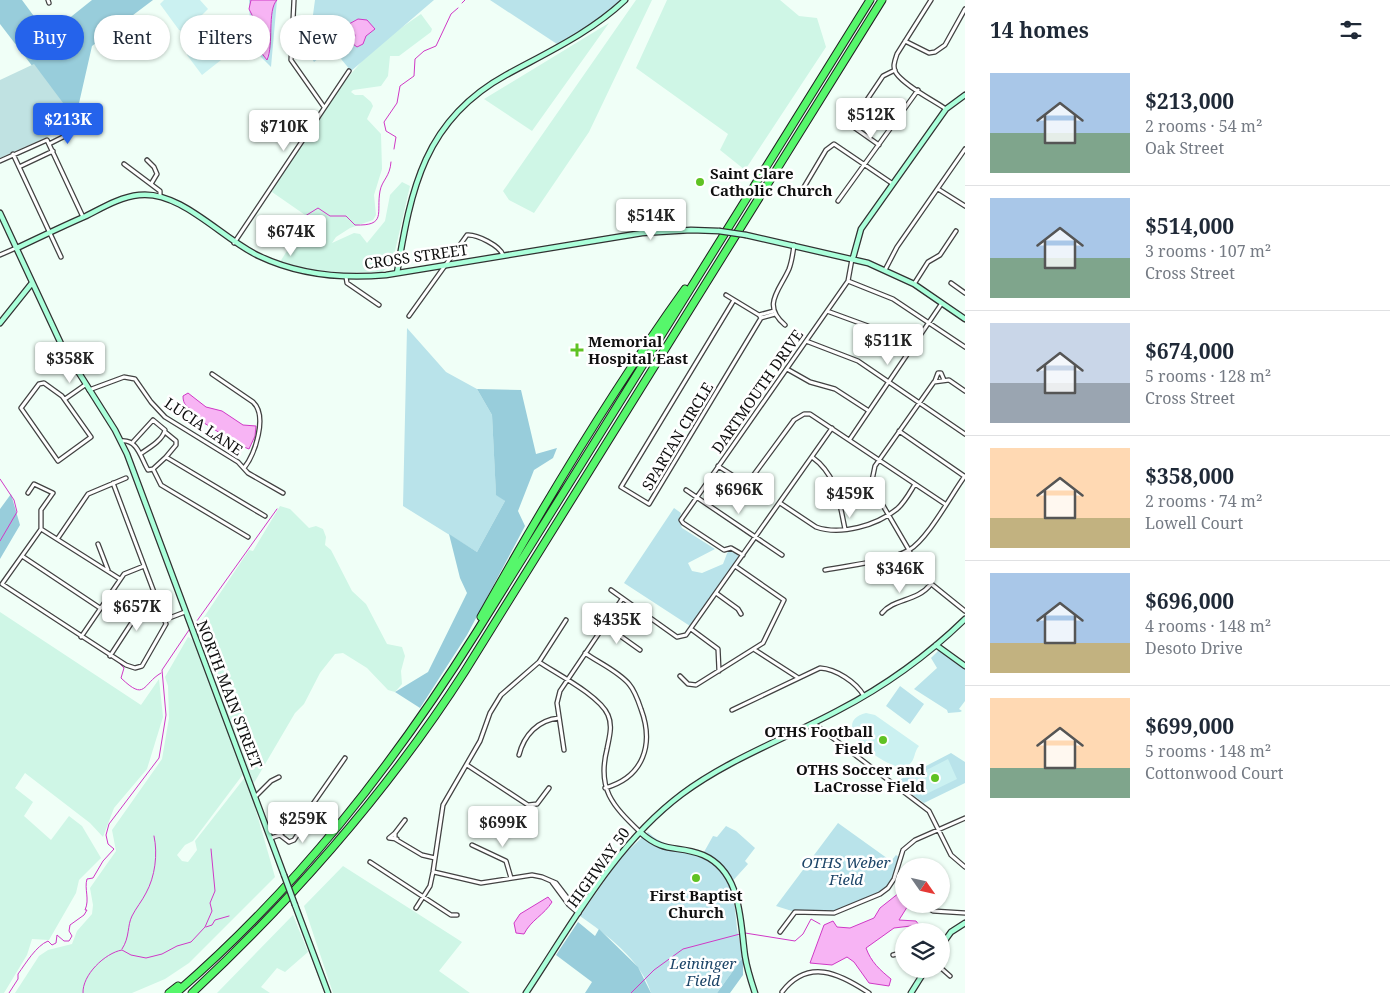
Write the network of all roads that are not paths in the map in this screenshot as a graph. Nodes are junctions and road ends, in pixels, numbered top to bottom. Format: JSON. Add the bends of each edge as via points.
{"nodes":[{"id":1,"x":294,"y":0,"type":"edge"},
{"id":2,"x":625,"y":0,"type":"edge"},
{"id":3,"x":870,"y":0,"type":"edge"},
{"id":4,"x":882,"y":0,"type":"edge"},
{"id":5,"x":931,"y":0,"type":"edge"},
{"id":6,"x":965,"y":9,"type":"edge"},
{"id":7,"x":905,"y":41,"type":"junction"},
{"id":8,"x":895,"y":70,"type":"junction"},
{"id":9,"x":349,"y":71,"type":"dead end"},
{"id":10,"x":918,"y":90,"type":"junction"},
{"id":11,"x":965,"y":95,"type":"edge"},
{"id":12,"x":324,"y":107,"type":"junction"},
{"id":13,"x":946,"y":109,"type":"junction"},
{"id":14,"x":79,"y":129,"type":"dead end"},
{"id":15,"x":48,"y":142,"type":"junction"},
{"id":16,"x":879,"y":144,"type":"junction"},
{"id":17,"x":965,"y":149,"type":"edge"},
{"id":18,"x":52,"y":152,"type":"junction"},
{"id":19,"x":13,"y":154,"type":"junction"},
{"id":20,"x":147,"y":160,"type":"dead end"},
{"id":21,"x":0,"y":161,"type":"edge"},
{"id":22,"x":124,"y":164,"type":"dead end"},
{"id":23,"x":865,"y":164,"type":"junction"},
{"id":24,"x":19,"y":167,"type":"junction"},
{"id":25,"x":151,"y":184,"type":"junction"},
{"id":26,"x":893,"y":184,"type":"junction"},
{"id":27,"x":804,"y":187,"type":"dead end"},
{"id":28,"x":938,"y":189,"type":"junction"},
{"id":29,"x":160,"y":196,"type":"junction"},
{"id":30,"x":838,"y":202,"type":"dead end"},
{"id":31,"x":965,"y":206,"type":"edge"},
{"id":32,"x":0,"y":213,"type":"edge"},
{"id":33,"x":83,"y":217,"type":"junction"},
{"id":34,"x":956,"y":231,"type":"dead end"},
{"id":35,"x":50,"y":232,"type":"junction"},
{"id":36,"x":234,"y":243,"type":"junction"},
{"id":37,"x":794,"y":245,"type":"junction"},
{"id":38,"x":17,"y":248,"type":"junction"},
{"id":39,"x":714,"y":250,"type":"junction"},
{"id":40,"x":0,"y":255,"type":"edge"},
{"id":41,"x":503,"y":255,"type":"junction"},
{"id":42,"x":61,"y":257,"type":"dead end"},
{"id":43,"x":853,"y":258,"type":"junction"},
{"id":44,"x":446,"y":265,"type":"junction"},
{"id":45,"x":885,"y":270,"type":"junction"},
{"id":46,"x":397,"y":273,"type":"junction"},
{"id":47,"x":346,"y":277,"type":"junction"},
{"id":48,"x":848,"y":281,"type":"junction"},
{"id":49,"x":32,"y":283,"type":"junction"},
{"id":50,"x":950,"y":283,"type":"dead end"},
{"id":51,"x":914,"y":284,"type":"junction"},
{"id":52,"x":965,"y":293,"type":"edge"},
{"id":53,"x":726,"y":295,"type":"dead end"},
{"id":54,"x":734,"y":300,"type":"junction"},
{"id":55,"x":942,"y":303,"type":"junction"},
{"id":56,"x":379,"y":305,"type":"dead end"},
{"id":57,"x":827,"y":311,"type":"junction"},
{"id":58,"x":774,"y":312,"type":"junction"},
{"id":59,"x":409,"y":316,"type":"dead end"},
{"id":60,"x":760,"y":317,"type":"junction"},
{"id":61,"x":965,"y":319,"type":"edge"},
{"id":62,"x":929,"y":322,"type":"junction"},
{"id":63,"x":0,"y":323,"type":"edge"},
{"id":64,"x":785,"y":325,"type":"dead end"},
{"id":65,"x":806,"y":341,"type":"junction"},
{"id":66,"x":965,"y":347,"type":"edge"},
{"id":67,"x":908,"y":352,"type":"junction"},
{"id":68,"x":787,"y":369,"type":"junction"},
{"id":69,"x":212,"y":374,"type":"dead end"},
{"id":70,"x":944,"y":380,"type":"junction"},
{"id":71,"x":935,"y":381,"type":"junction"},
{"id":72,"x":888,"y":383,"type":"junction"},
{"id":73,"x":86,"y":384,"type":"junction"},
{"id":74,"x":90,"y":390,"type":"junction"},
{"id":75,"x":965,"y":391,"type":"edge"},
{"id":76,"x":64,"y":399,"type":"junction"},
{"id":77,"x":918,"y":403,"type":"junction"},
{"id":78,"x":869,"y":411,"type":"junction"},
{"id":79,"x":142,"y":422,"type":"dead end"},
{"id":80,"x":145,"y":428,"type":"junction"},
{"id":81,"x":832,"y":428,"type":"junction"},
{"id":82,"x":135,"y":431,"type":"dead end"},
{"id":83,"x":899,"y":431,"type":"junction"},
{"id":84,"x":165,"y":432,"type":"junction"},
{"id":85,"x":965,"y":434,"type":"edge"},
{"id":86,"x":138,"y":436,"type":"junction"},
{"id":87,"x":850,"y":439,"type":"junction"},
{"id":88,"x":121,"y":441,"type":"junction"},
{"id":89,"x":132,"y":443,"type":"junction"},
{"id":90,"x":140,"y":454,"type":"junction"},
{"id":91,"x":166,"y":457,"type":"junction"},
{"id":92,"x":812,"y":457,"type":"junction"},
{"id":93,"x":880,"y":459,"type":"junction"},
{"id":94,"x":718,"y":466,"type":"junction"},
{"id":95,"x":244,"y":468,"type":"junction"},
{"id":96,"x":152,"y":470,"type":"junction"},
{"id":97,"x":965,"y":476,"type":"edge"},
{"id":98,"x":126,"y":478,"type":"dead end"},
{"id":99,"x":113,"y":483,"type":"junction"},
{"id":100,"x":915,"y":484,"type":"junction"},
{"id":101,"x":686,"y":490,"type":"dead end"},
{"id":102,"x":28,"y":493,"type":"dead end"},
{"id":103,"x":283,"y":493,"type":"dead end"},
{"id":104,"x":696,"y":497,"type":"junction"},
{"id":105,"x":780,"y":503,"type":"junction"},
{"id":106,"x":945,"y":504,"type":"junction"},
{"id":107,"x":265,"y":516,"type":"dead end"},
{"id":108,"x":887,"y":516,"type":"junction"},
{"id":109,"x":41,"y":529,"type":"junction"},
{"id":110,"x":845,"y":529,"type":"junction"},
{"id":111,"x":248,"y":537,"type":"dead end"},
{"id":112,"x":755,"y":537,"type":"junction"},
{"id":113,"x":58,"y":538,"type":"junction"},
{"id":114,"x":98,"y":544,"type":"dead end"},
{"id":115,"x":909,"y":550,"type":"junction"},
{"id":116,"x":743,"y":555,"type":"junction"},
{"id":117,"x":782,"y":555,"type":"dead end"},
{"id":118,"x":22,"y":556,"type":"junction"},
{"id":119,"x":144,"y":566,"type":"junction"},
{"id":120,"x":735,"y":566,"type":"junction"},
{"id":121,"x":826,"y":570,"type":"dead end"},
{"id":122,"x":108,"y":571,"type":"junction"},
{"id":123,"x":120,"y":579,"type":"junction"},
{"id":124,"x":931,"y":584,"type":"junction"},
{"id":125,"x":611,"y":590,"type":"dead end"},
{"id":126,"x":716,"y":593,"type":"junction"},
{"id":127,"x":156,"y":598,"type":"junction"},
{"id":128,"x":622,"y":599,"type":"junction"},
{"id":129,"x":100,"y":608,"type":"junction"},
{"id":130,"x":965,"y":611,"type":"edge"},
{"id":131,"x":186,"y":612,"type":"junction"},
{"id":132,"x":882,"y":613,"type":"dead end"},
{"id":133,"x":741,"y":614,"type":"dead end"},
{"id":134,"x":965,"y":619,"type":"edge"},
{"id":135,"x":164,"y":620,"type":"junction"},
{"id":136,"x":566,"y":620,"type":"dead end"},
{"id":137,"x":604,"y":625,"type":"junction"},
{"id":138,"x":959,"y":625,"type":"junction"},
{"id":139,"x":965,"y":628,"type":"edge"},
{"id":140,"x":691,"y":629,"type":"junction"},
{"id":141,"x":81,"y":637,"type":"junction"},
{"id":142,"x":936,"y":645,"type":"junction"},
{"id":143,"x":640,"y":650,"type":"dead end"},
{"id":144,"x":755,"y":650,"type":"junction"},
{"id":145,"x":585,"y":653,"type":"junction"},
{"id":146,"x":110,"y":656,"type":"junction"},
{"id":147,"x":539,"y":662,"type":"junction"},
{"id":148,"x":965,"y":666,"type":"edge"},
{"id":149,"x":719,"y":672,"type":"junction"},
{"id":150,"x":680,"y":676,"type":"dead end"},
{"id":151,"x":797,"y":677,"type":"junction"},
{"id":152,"x":567,"y":680,"type":"junction"},
{"id":153,"x":864,"y":696,"type":"junction"},
{"id":154,"x":732,"y":710,"type":"dead end"},
{"id":155,"x":425,"y":713,"type":"junction"},
{"id":156,"x":559,"y":718,"type":"junction"},
{"id":157,"x":813,"y":724,"type":"junction"},
{"id":158,"x":564,"y":750,"type":"dead end"},
{"id":159,"x":519,"y":755,"type":"dead end"},
{"id":160,"x":345,"y":758,"type":"dead end"},
{"id":161,"x":467,"y":765,"type":"junction"},
{"id":162,"x":279,"y":777,"type":"dead end"},
{"id":163,"x":549,"y":788,"type":"dead end"},
{"id":164,"x":605,"y":788,"type":"junction"},
{"id":165,"x":255,"y":797,"type":"junction"},
{"id":166,"x":314,"y":810,"type":"dead end"},
{"id":167,"x":965,"y":818,"type":"edge"},
{"id":168,"x":404,"y":820,"type":"dead end"},
{"id":169,"x":939,"y":829,"type":"junction"},
{"id":170,"x":640,"y":832,"type":"junction"},
{"id":171,"x":280,"y":835,"type":"junction"},
{"id":172,"x":271,"y":838,"type":"junction"},
{"id":173,"x":472,"y":845,"type":"dead end"},
{"id":174,"x":435,"y":858,"type":"junction"},
{"id":175,"x":370,"y":862,"type":"dead end"},
{"id":176,"x":965,"y":867,"type":"edge"},
{"id":177,"x":434,"y":872,"type":"junction"},
{"id":178,"x":511,"y":878,"type":"junction"},
{"id":179,"x":423,"y":897,"type":"junction"},
{"id":180,"x":416,"y":908,"type":"dead end"},
{"id":181,"x":578,"y":912,"type":"junction"},
{"id":182,"x":950,"y":912,"type":"edge"},
{"id":183,"x":965,"y":913,"type":"edge"},
{"id":184,"x":457,"y":915,"type":"dead end"},
{"id":185,"x":965,"y":923,"type":"edge"},
{"id":186,"x":780,"y":932,"type":"dead end"},
{"id":187,"x":950,"y":933,"type":"edge"},
{"id":188,"x":198,"y":973,"type":"junction"},
{"id":189,"x":920,"y":978,"type":"edge"},
{"id":190,"x":782,"y":992,"type":"edge"},
{"id":191,"x":168,"y":993,"type":"edge"},
{"id":192,"x":176,"y":993,"type":"edge"},
{"id":193,"x":192,"y":993,"type":"edge"},
{"id":194,"x":328,"y":993,"type":"edge"},
{"id":195,"x":526,"y":993,"type":"edge"},
{"id":196,"x":755,"y":993,"type":"edge"},
{"id":197,"x":869,"y":993,"type":"edge"},
{"id":198,"x":910,"y":993,"type":"edge"}],
"edges":[{"from":1,"to":12,"type":"street","via":[[291,60]]},
{"from":2,"to":46,"type":"main road","via":[[584,33],[483,90],[446,125],[427,155],[412,194]]},
{"from":3,"to":39,"type":"highway"},
{"from":4,"to":193,"type":"highway","via":[[420,739],[362,816],[308,878]]},
{"from":5,"to":7,"type":"street"},
{"from":6,"to":7,"type":"street","via":[[940,50],[929,53]]},
{"from":7,"to":8,"type":"street","via":[[894,61]]},
{"from":8,"to":10,"type":"street"},
{"from":8,"to":16,"type":"street","via":[[883,76],[852,122],[852,126]]},
{"from":9,"to":12,"type":"street"},
{"from":10,"to":13,"type":"street"},
{"from":10,"to":16,"type":"street"},
{"from":11,"to":13,"type":"main road"},
{"from":12,"to":36,"type":"street"},
{"from":13,"to":26,"type":"main road"},
{"from":14,"to":15,"type":"street"},
{"from":15,"to":18,"type":"street"},
{"from":15,"to":19,"type":"street","via":[[44,140]]},
{"from":16,"to":23,"type":"street"},
{"from":17,"to":28,"type":"street"},
{"from":18,"to":24,"type":"street"},
{"from":18,"to":33,"type":"street"},
{"from":19,"to":21,"type":"street"},
{"from":19,"to":24,"type":"street"},
{"from":20,"to":25,"type":"street","via":[[156,174]]},
{"from":22,"to":25,"type":"street"},
{"from":23,"to":26,"type":"street"},
{"from":23,"to":27,"type":"street","via":[[832,144]]},
{"from":23,"to":30,"type":"street"},
{"from":24,"to":35,"type":"street"},
{"from":25,"to":29,"type":"street","via":[[160,191]]},
{"from":26,"to":43,"type":"main road","via":[[861,229]]},
{"from":28,"to":31,"type":"street"},
{"from":28,"to":45,"type":"street","via":[[897,247]]},
{"from":29,"to":33,"type":"main road","name":"CROSS STREET","via":[[130,196]]},
{"from":29,"to":36,"type":"main road","name":"CROSS STREET","via":[[177,203]]},
{"from":32,"to":38,"type":"main road","name":"NORTH MAIN STREET"},
{"from":33,"to":35,"type":"main road","name":"CROSS STREET"},
{"from":34,"to":51,"type":"street","via":[[940,255],[928,262]]},
{"from":35,"to":38,"type":"main road","name":"CROSS STREET"},
{"from":35,"to":42,"type":"street"},
{"from":36,"to":47,"type":"main road","name":"CROSS STREET","via":[[275,263],[305,272]]},
{"from":37,"to":41,"type":"main road","name":"CROSS STREET","bridge":true,"via":[[719,231],[691,230],[642,233]]},
{"from":37,"to":43,"type":"main road","name":"CROSS STREET"},
{"from":37,"to":58,"type":"street","via":[[789,268],[776,292]]},
{"from":38,"to":40,"type":"street","name":"CROSS STREET"},
{"from":38,"to":49,"type":"main road","name":"NORTH MAIN STREET"},
{"from":39,"to":155,"type":"highway"},
{"from":39,"to":155,"type":"highway","via":[[567,466]]},
{"from":41,"to":44,"type":"main road","name":"CROSS STREET"},
{"from":41,"to":44,"type":"street","via":[[500,250],[469,235]]},
{"from":43,"to":45,"type":"main road","name":"CROSS STREET"},
{"from":43,"to":48,"type":"street","name":"DARTMOUTH DRIVE"},
{"from":44,"to":46,"type":"main road","name":"CROSS STREET"},
{"from":44,"to":59,"type":"street"},
{"from":45,"to":51,"type":"main road","name":"CROSS STREET"},
{"from":46,"to":47,"type":"main road","name":"CROSS STREET"},
{"from":47,"to":56,"type":"street","via":[[346,283]]},
{"from":48,"to":57,"type":"street","name":"DARTMOUTH DRIVE"},
{"from":48,"to":62,"type":"street","via":[[884,295]]},
{"from":49,"to":63,"type":"main road"},
{"from":49,"to":73,"type":"main road","name":"NORTH MAIN STREET","via":[[62,346]]},
{"from":50,"to":52,"type":"street"},
{"from":51,"to":55,"type":"main road","name":"CROSS STREET"},
{"from":53,"to":54,"type":"street"},
{"from":54,"to":60,"type":"street"},
{"from":54,"to":60,"type":"street","name":"SPARTAN CIRCLE","via":[[621,486],[649,504]]},
{"from":55,"to":61,"type":"main road","name":"CROSS STREET"},
{"from":55,"to":62,"type":"street"},
{"from":57,"to":65,"type":"street","name":"DARTMOUTH DRIVE"},
{"from":57,"to":67,"type":"street","via":[[868,326]]},
{"from":58,"to":60,"type":"street"},
{"from":58,"to":64,"type":"street"},
{"from":62,"to":66,"type":"street"},
{"from":62,"to":67,"type":"street"},
{"from":65,"to":68,"type":"street","name":"DARTMOUTH DRIVE"},
{"from":65,"to":72,"type":"street","via":[[858,361]]},
{"from":67,"to":72,"type":"street"},
{"from":68,"to":78,"type":"street","via":[[810,382],[835,389]]},
{"from":68,"to":94,"type":"street","name":"DARTMOUTH DRIVE"},
{"from":69,"to":95,"type":"street","via":[[258,407],[260,427]]},
{"from":70,"to":71,"type":"street"},
{"from":70,"to":71,"type":"street","via":[[938,373]]},
{"from":70,"to":75,"type":"street"},
{"from":71,"to":77,"type":"street"},
{"from":72,"to":77,"type":"street"},
{"from":72,"to":78,"type":"street"},
{"from":73,"to":74,"type":"main road","name":"NORTH MAIN STREET"},
{"from":73,"to":76,"type":"street"},
{"from":74,"to":88,"type":"main road","name":"NORTH MAIN STREET"},
{"from":74,"to":95,"type":"street","name":"LUCIA LANE","via":[[124,378],[135,379],[160,413]]},
{"from":76,"to":76,"type":"street","via":[[41,383],[21,408],[58,461],[91,437]]},
{"from":77,"to":83,"type":"street"},
{"from":77,"to":85,"type":"street"},
{"from":78,"to":87,"type":"street"},
{"from":79,"to":80,"type":"street"},
{"from":80,"to":84,"type":"street","via":[[153,418]]},
{"from":80,"to":86,"type":"street"},
{"from":81,"to":87,"type":"street"},
{"from":81,"to":92,"type":"street"},
{"from":81,"to":94,"type":"street","via":[[810,414],[798,416],[750,480],[743,482]]},
{"from":82,"to":86,"type":"street"},
{"from":83,"to":93,"type":"street"},
{"from":83,"to":97,"type":"street"},
{"from":84,"to":90,"type":"street"},
{"from":84,"to":91,"type":"street","via":[[176,441]]},
{"from":86,"to":89,"type":"street"},
{"from":87,"to":93,"type":"street"},
{"from":88,"to":89,"type":"street"},
{"from":88,"to":131,"type":"main road","name":"NORTH MAIN STREET"},
{"from":89,"to":90,"type":"street"},
{"from":90,"to":96,"type":"street","via":[[148,470]]},
{"from":91,"to":96,"type":"street"},
{"from":91,"to":107,"type":"street"},
{"from":92,"to":105,"type":"street"},
{"from":92,"to":110,"type":"street","via":[[822,464],[834,482]]},
{"from":93,"to":100,"type":"street"},
{"from":93,"to":108,"type":"street","via":[[872,474],[871,485]]},
{"from":94,"to":104,"type":"street","name":"DARTMOUTH DRIVE"},
{"from":95,"to":103,"type":"street","name":"LUCIA LANE"},
{"from":96,"to":111,"type":"street","via":[[161,485]]},
{"from":97,"to":106,"type":"street"},
{"from":98,"to":99,"type":"street"},
{"from":99,"to":113,"type":"street","via":[[88,494]]},
{"from":99,"to":119,"type":"street"},
{"from":100,"to":106,"type":"street"},
{"from":100,"to":108,"type":"street","via":[[902,503]]},
{"from":101,"to":104,"type":"street"},
{"from":102,"to":109,"type":"street","via":[[34,484],[53,493],[41,510]]},
{"from":104,"to":112,"type":"street"},
{"from":104,"to":116,"type":"street","name":"DARTMOUTH DRIVE","via":[[681,522],[717,547],[731,548]]},
{"from":105,"to":110,"type":"street","via":[[822,530]]},
{"from":105,"to":112,"type":"street"},
{"from":106,"to":115,"type":"street","via":[[924,536]]},
{"from":108,"to":110,"type":"street"},
{"from":108,"to":115,"type":"street"},
{"from":109,"to":113,"type":"street"},
{"from":109,"to":118,"type":"street"},
{"from":112,"to":116,"type":"street"},
{"from":112,"to":117,"type":"street"},
{"from":113,"to":122,"type":"street"},
{"from":114,"to":122,"type":"street"},
{"from":115,"to":121,"type":"street"},
{"from":115,"to":124,"type":"street","via":[[919,574]]},
{"from":116,"to":120,"type":"street"},
{"from":118,"to":129,"type":"street"},
{"from":118,"to":141,"type":"street","via":[[2,584]]},
{"from":119,"to":123,"type":"street"},
{"from":119,"to":127,"type":"street"},
{"from":120,"to":126,"type":"street"},
{"from":120,"to":144,"type":"street","via":[[784,600],[767,636]]},
{"from":122,"to":123,"type":"street"},
{"from":123,"to":129,"type":"street"},
{"from":124,"to":130,"type":"street"},
{"from":124,"to":132,"type":"street","via":[[922,594]]},
{"from":125,"to":128,"type":"street"},
{"from":126,"to":133,"type":"street"},
{"from":126,"to":140,"type":"street"},
{"from":127,"to":135,"type":"street"},
{"from":127,"to":146,"type":"street","via":[[142,607]]},
{"from":128,"to":137,"type":"street"},
{"from":128,"to":140,"type":"street","via":[[677,637],[684,636]]},
{"from":129,"to":141,"type":"street"},
{"from":131,"to":135,"type":"street"},
{"from":131,"to":165,"type":"main road","name":"NORTH MAIN STREET"},
{"from":134,"to":138,"type":"main road","name":"HIGHWAY 50"},
{"from":135,"to":146,"type":"street","via":[[165,628],[142,666],[135,668]]},
{"from":136,"to":147,"type":"street"},
{"from":137,"to":143,"type":"street"},
{"from":137,"to":145,"type":"street"},
{"from":138,"to":139,"type":"street"},
{"from":138,"to":142,"type":"main road","name":"HIGHWAY 50"},
{"from":140,"to":149,"type":"street","via":[[718,649]]},
{"from":141,"to":146,"type":"street"},
{"from":142,"to":148,"type":"main road"},
{"from":142,"to":153,"type":"main road","name":"HIGHWAY 50"},
{"from":144,"to":149,"type":"street"},
{"from":144,"to":151,"type":"street"},
{"from":145,"to":152,"type":"street"},
{"from":145,"to":164,"type":"street","via":[[630,685],[647,725],[647,740],[637,766],[624,780]]},
{"from":147,"to":152,"type":"street"},
{"from":147,"to":161,"type":"street","via":[[498,700]]},
{"from":149,"to":150,"type":"street","via":[[696,685],[688,684]]},
{"from":151,"to":153,"type":"street","via":[[814,669],[828,668],[858,687]]},
{"from":151,"to":154,"type":"street"},
{"from":152,"to":156,"type":"street","via":[[558,698]]},
{"from":152,"to":164,"type":"street","via":[[596,700],[608,715],[610,735],[603,772]]},
{"from":153,"to":157,"type":"main road","name":"HIGHWAY 50"},
{"from":155,"to":188,"type":"highway","via":[[360,801],[314,855]]},
{"from":156,"to":158,"type":"street"},
{"from":156,"to":159,"type":"street","via":[[528,733]]},
{"from":157,"to":169,"type":"street","via":[[924,806]]},
{"from":157,"to":170,"type":"main road","name":"HIGHWAY 50","via":[[695,785]]},
{"from":160,"to":171,"type":"street","via":[[308,811]]},
{"from":161,"to":163,"type":"street","via":[[528,805],[537,804]]},
{"from":161,"to":174,"type":"street","via":[[443,805]]},
{"from":162,"to":165,"type":"street"},
{"from":164,"to":170,"type":"street","via":[[612,803]]},
{"from":165,"to":172,"type":"main road","name":"NORTH MAIN STREET"},
{"from":166,"to":171,"type":"street","via":[[294,840],[289,842]]},
{"from":167,"to":169,"type":"street"},
{"from":168,"to":174,"type":"street","via":[[395,833],[396,839],[422,855]]},
{"from":169,"to":176,"type":"street","via":[[951,854]]},
{"from":169,"to":186,"type":"street","via":[[915,840],[901,852],[894,879],[884,891],[834,913],[795,912]]},
{"from":170,"to":181,"type":"main road","name":"HIGHWAY 50"},
{"from":170,"to":196,"type":"main road","via":[[658,846],[703,855],[726,873],[734,889]]},
{"from":171,"to":172,"type":"street"},
{"from":172,"to":194,"type":"main road","name":"NORTH MAIN STREET","bridge":true},
{"from":173,"to":178,"type":"street","via":[[506,860]]},
{"from":174,"to":177,"type":"street"},
{"from":175,"to":179,"type":"street"},
{"from":177,"to":178,"type":"street","via":[[481,882]]},
{"from":177,"to":179,"type":"street"},
{"from":178,"to":181,"type":"street","via":[[532,875],[552,881],[560,886]]},
{"from":179,"to":180,"type":"street"},
{"from":179,"to":184,"type":"street"},
{"from":181,"to":195,"type":"main road","name":"HIGHWAY 50"},
{"from":182,"to":183,"type":"street"},
{"from":185,"to":187,"type":"main road"},
{"from":188,"to":191,"type":"highway"},
{"from":188,"to":192,"type":"highway"},
{"from":189,"to":198,"type":"main road"},
{"from":190,"to":197,"type":"street","via":[[794,978],[818,972],[841,975]]}]}
